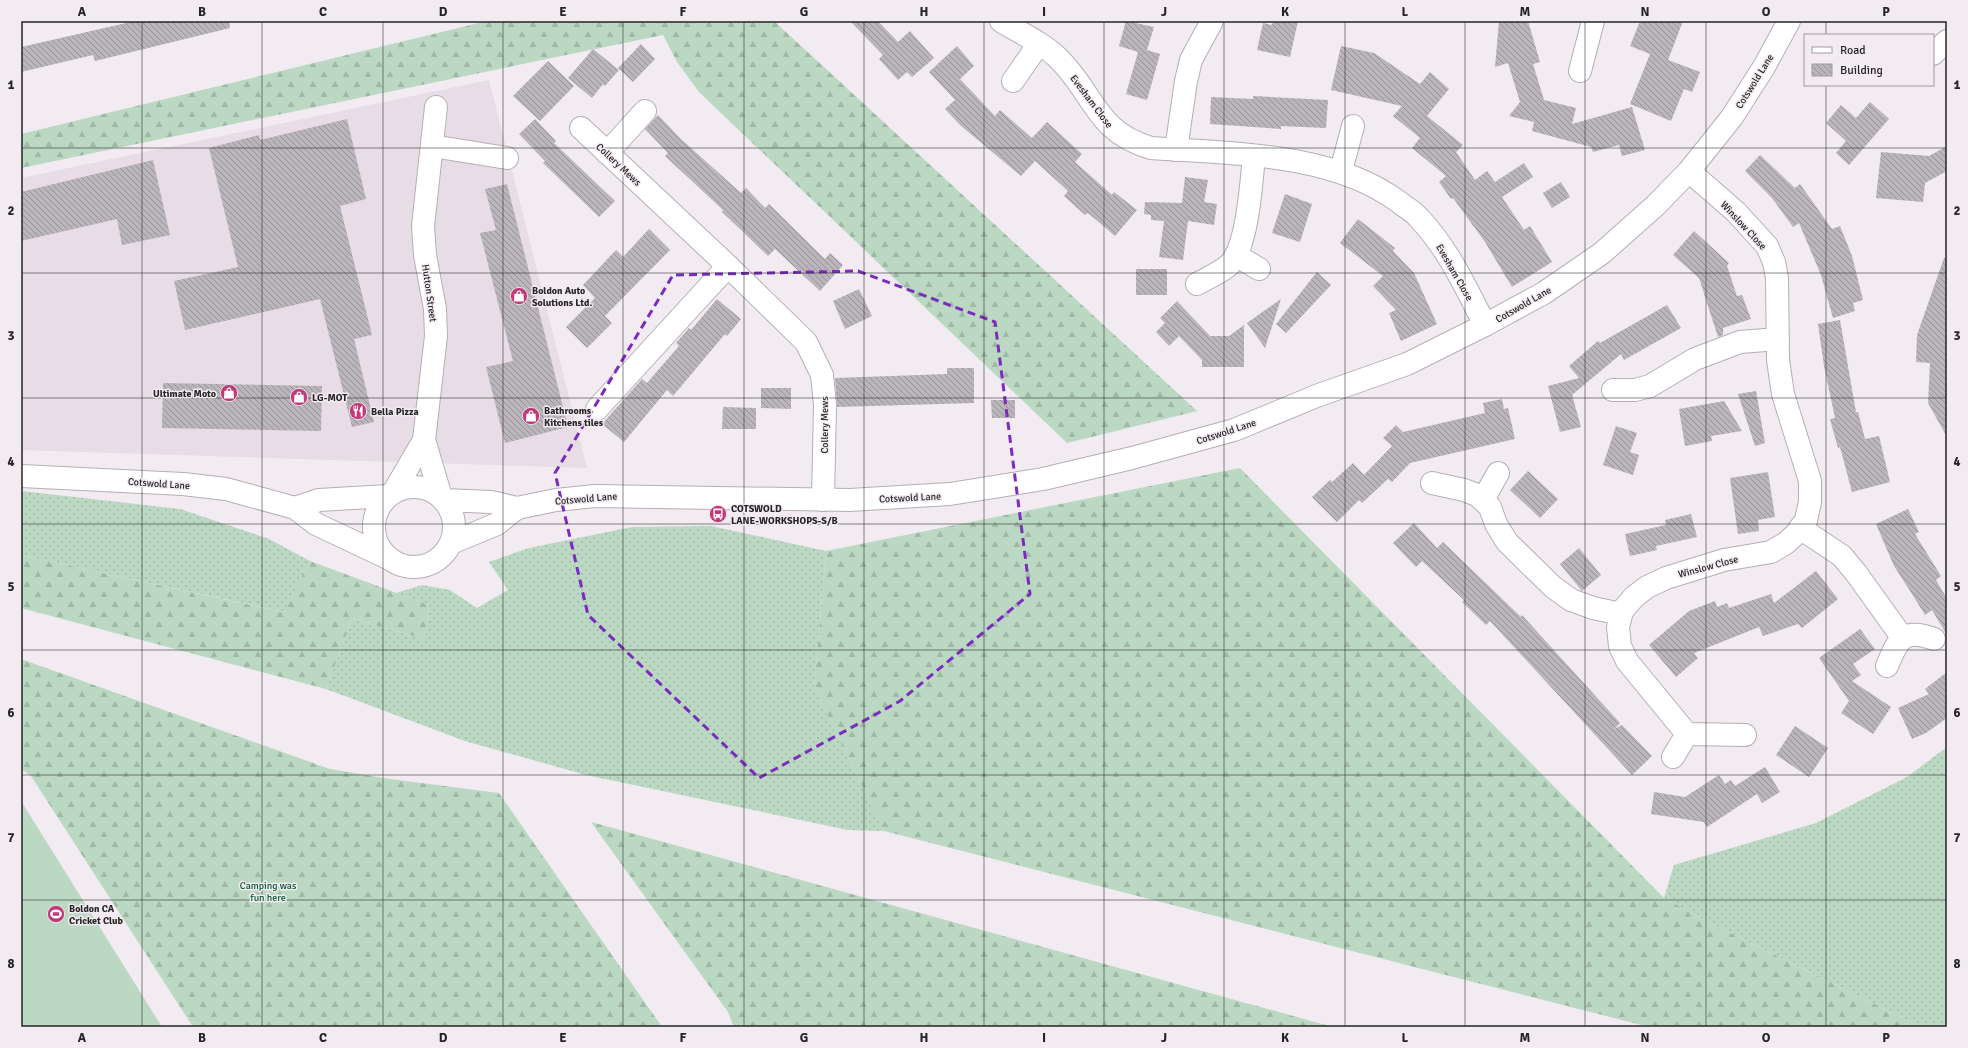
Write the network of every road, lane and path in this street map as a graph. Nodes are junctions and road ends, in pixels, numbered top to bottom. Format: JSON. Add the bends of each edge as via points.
{"nodes":[{"id":1,"x":1001,"y":21,"type":"edge"},
{"id":2,"x":1593,"y":21,"type":"edge"},
{"id":3,"x":1789,"y":21,"type":"edge"},
{"id":4,"x":1207,"y":23,"type":"edge"},
{"id":5,"x":1947,"y":41,"type":"edge"},
{"id":6,"x":1038,"y":44,"type":"junction"},
{"id":7,"x":1934,"y":53,"type":"edge"},
{"id":8,"x":1580,"y":71,"type":"dead end"},
{"id":9,"x":1013,"y":81,"type":"dead end"},
{"id":10,"x":436,"y":107,"type":"dead end"},
{"id":11,"x":645,"y":111,"type":"dead end"},
{"id":12,"x":1353,"y":126,"type":"dead end"},
{"id":13,"x":580,"y":128,"type":"dead end"},
{"id":14,"x":432,"y":146,"type":"junction"},
{"id":15,"x":1176,"y":150,"type":"junction"},
{"id":16,"x":607,"y":153,"type":"junction"},
{"id":17,"x":1254,"y":157,"type":"junction"},
{"id":18,"x":507,"y":158,"type":"dead end"},
{"id":19,"x":1341,"y":171,"type":"junction"},
{"id":20,"x":1689,"y":171,"type":"junction"},
{"id":21,"x":1236,"y":255,"type":"junction"},
{"id":22,"x":728,"y":266,"type":"junction"},
{"id":23,"x":1259,"y":269,"type":"dead end"},
{"id":24,"x":1197,"y":284,"type":"dead end"},
{"id":25,"x":1485,"y":325,"type":"junction"},
{"id":26,"x":1778,"y":339,"type":"junction"},
{"id":27,"x":1613,"y":390,"type":"dead end"},
{"id":28,"x":598,"y":409,"type":"dead end"},
{"id":29,"x":424,"y":440,"type":"junction"},
{"id":30,"x":1498,"y":473,"type":"dead end"},
{"id":31,"x":21,"y":476,"type":"edge"},
{"id":32,"x":1432,"y":483,"type":"dead end"},
{"id":33,"x":390,"y":494,"type":"junction"},
{"id":34,"x":442,"y":498,"type":"junction"},
{"id":35,"x":823,"y":500,"type":"junction"},
{"id":36,"x":1483,"y":500,"type":"junction"},
{"id":37,"x":295,"y":508,"type":"junction"},
{"id":38,"x":517,"y":508,"type":"junction"},
{"id":39,"x":1800,"y":528,"type":"junction"},
{"id":40,"x":451,"y":543,"type":"junction"},
{"id":41,"x":390,"y":559,"type":"junction"},
{"id":42,"x":1622,"y":614,"type":"junction"},
{"id":43,"x":1902,"y":637,"type":"junction"},
{"id":44,"x":1934,"y":639,"type":"dead end"},
{"id":45,"x":1887,"y":666,"type":"dead end"},
{"id":46,"x":1688,"y":734,"type":"junction"},
{"id":47,"x":1745,"y":734,"type":"dead end"},
{"id":48,"x":1672,"y":757,"type":"dead end"}],
"edges":[{"from":1,"to":6,"type":"street","name":"Evesham Close"},
{"from":2,"to":8,"type":"street"},
{"from":3,"to":20,"type":"street","name":"Cotswold Lane","via":[[1732,117]]},
{"from":4,"to":15,"type":"street","via":[[1191,60]]},
{"from":5,"to":7,"type":"street"},
{"from":6,"to":9,"type":"street"},
{"from":6,"to":15,"type":"street","name":"Evesham Close","via":[[1057,57],[1068,69],[1108,125],[1121,136],[1133,143],[1151,148]]},
{"from":10,"to":14,"type":"street","name":"Hutton Street"},
{"from":11,"to":16,"type":"street"},
{"from":12,"to":19,"type":"street"},
{"from":13,"to":16,"type":"street","name":"Collery Mews"},
{"from":14,"to":18,"type":"street"},
{"from":14,"to":29,"type":"street","name":"Hutton Street","via":[[423,226],[436,336]]},
{"from":15,"to":17,"type":"street","name":"Evesham Close"},
{"from":16,"to":22,"type":"street","name":"Collery Mews"},
{"from":17,"to":19,"type":"street","name":"Evesham Close","via":[[1290,160]]},
{"from":17,"to":21,"type":"street","via":[[1244,235]]},
{"from":19,"to":25,"type":"street","name":"Evesham Close","via":[[1388,194],[1418,216],[1445,251]]},
{"from":20,"to":25,"type":"street","name":"Cotswold Lane","via":[[1656,205],[1602,253],[1544,293]]},
{"from":20,"to":26,"type":"street","name":"Winslow Close","via":[[1736,212],[1766,246],[1774,262],[1777,278]]},
{"from":21,"to":23,"type":"street"},
{"from":21,"to":24,"type":"street","via":[[1229,264]]},
{"from":22,"to":28,"type":"street"},
{"from":22,"to":35,"type":"street","name":"Collery Mews","via":[[806,342],[822,375],[825,406]]},
{"from":25,"to":35,"type":"street","name":"Cotswold Lane","via":[[1406,364],[1319,395],[1234,430],[1132,458],[1043,479],[950,494]]},
{"from":26,"to":27,"type":"street","via":[[1740,342],[1695,359],[1650,386],[1634,390]]},
{"from":26,"to":39,"type":"street","name":"Winslow Close","via":[[1783,394],[1810,481],[1810,502],[1806,520]]},
{"from":29,"to":33,"type":"street","name":"Hutton Street"},
{"from":29,"to":34,"type":"street","name":"Hutton Street"},
{"from":30,"to":36,"type":"street"},
{"from":31,"to":37,"type":"street","name":"Cotswold Lane","via":[[183,484],[226,489]]},
{"from":32,"to":36,"type":"street","via":[[1464,490]]},
{"from":33,"to":34,"type":"street","via":[[405,488],[418,487],[430,490]]},
{"from":33,"to":37,"type":"street","via":[[319,500]]},
{"from":33,"to":41,"type":"street","via":[[375,516],[374,528],[376,540]]},
{"from":34,"to":38,"type":"street","name":"Cotswold Lane","via":[[491,502]]},
{"from":34,"to":40,"type":"street","via":[[450,509],[454,521]]},
{"from":35,"to":38,"type":"street","name":"Cotswold Lane","via":[[619,495],[587,496]]},
{"from":36,"to":42,"type":"street","via":[[1490,507],[1496,524],[1507,542],[1552,588],[1571,600]]},
{"from":37,"to":41,"type":"street","name":"Cotswold Lane","via":[[316,524]]},
{"from":38,"to":40,"type":"street","name":"Cotswold Lane","via":[[497,524]]},
{"from":39,"to":42,"type":"street","name":"Winslow Close","via":[[1786,543],[1771,552],[1724,560],[1666,578],[1634,597]]},
{"from":39,"to":43,"type":"street","via":[[1842,556]]},
{"from":40,"to":41,"type":"street","via":[[443,555],[425,566],[402,565]]},
{"from":42,"to":46,"type":"street","name":"Winslow Close","via":[[1618,627],[1620,646],[1627,661]]},
{"from":43,"to":44,"type":"street","via":[[1921,634]]},
{"from":43,"to":45,"type":"street","via":[[1895,646]]},
{"from":46,"to":47,"type":"street"},
{"from":46,"to":48,"type":"street"}]}
